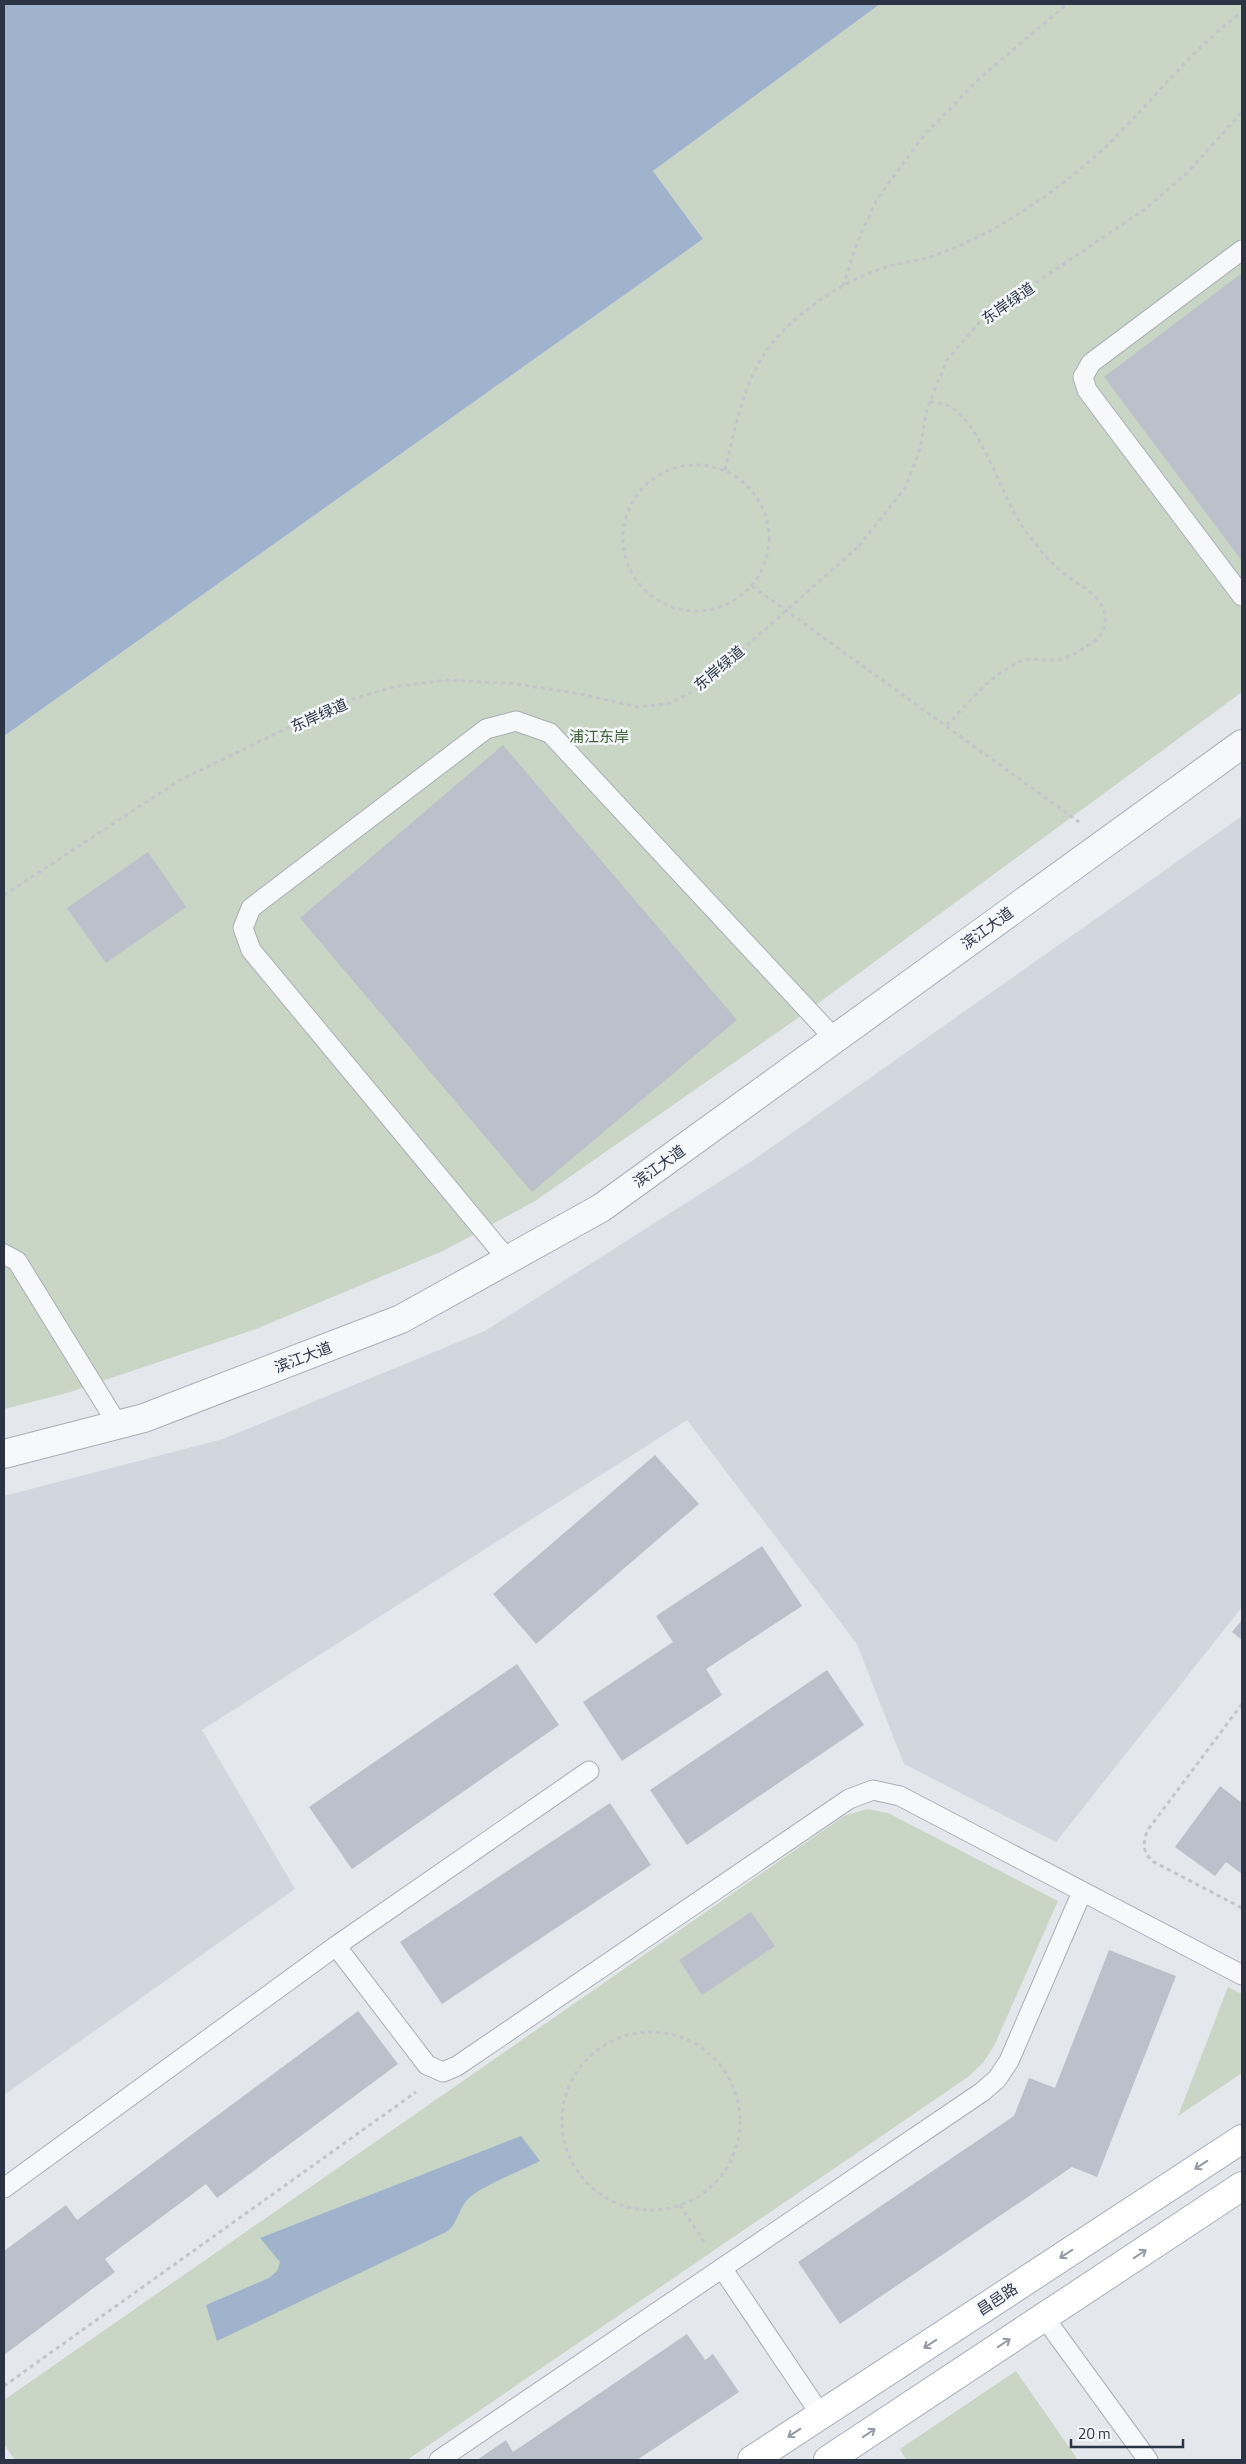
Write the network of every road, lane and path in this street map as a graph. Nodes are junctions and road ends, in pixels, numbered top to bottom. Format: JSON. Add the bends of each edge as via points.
{"nodes":[{"id":1,"x":1067,"y":4,"type":"edge"},
{"id":2,"x":1242,"y":12,"type":"edge"},
{"id":3,"x":1242,"y":112,"type":"edge"},
{"id":4,"x":1242,"y":250,"type":"edge"},
{"id":5,"x":843,"y":286,"type":"junction"},
{"id":6,"x":930,"y":402,"type":"junction"},
{"id":7,"x":725,"y":470,"type":"junction"},
{"id":8,"x":752,"y":586,"type":"junction"},
{"id":9,"x":1242,"y":596,"type":"edge"},
{"id":10,"x":946,"y":725,"type":"junction"},
{"id":11,"x":1242,"y":744,"type":"edge"},
{"id":12,"x":1106,"y":842,"type":"junction"},
{"id":13,"x":4,"y":895,"type":"edge"},
{"id":14,"x":834,"y":1038,"type":"junction"},
{"id":15,"x":4,"y":1254,"type":"edge"},
{"id":16,"x":508,"y":1260,"type":"junction"},
{"id":17,"x":118,"y":1425,"type":"junction"},
{"id":18,"x":4,"y":1454,"type":"edge"},
{"id":19,"x":1242,"y":1704,"type":"edge"},
{"id":20,"x":588,"y":1771,"type":"dead end"},
{"id":21,"x":1082,"y":1892,"type":"junction"},
{"id":22,"x":1242,"y":1908,"type":"edge"},
{"id":23,"x":336,"y":1946,"type":"junction"},
{"id":24,"x":1242,"y":1975,"type":"edge"},
{"id":25,"x":443,"y":2072,"type":"junction"},
{"id":26,"x":1242,"y":2139,"type":"edge"},
{"id":27,"x":1242,"y":2186,"type":"edge"},
{"id":28,"x":4,"y":2188,"type":"edge"},
{"id":29,"x":680,"y":2205,"type":"junction"},
{"id":30,"x":722,"y":2268,"type":"junction"},
{"id":31,"x":1044,"y":2317,"type":"junction"},
{"id":32,"x":4,"y":2386,"type":"edge"},
{"id":33,"x":821,"y":2415,"type":"junction"},
{"id":34,"x":841,"y":2457,"type":"edge"},
{"id":35,"x":440,"y":2460,"type":"edge"},
{"id":36,"x":752,"y":2460,"type":"edge"},
{"id":37,"x":1148,"y":2460,"type":"edge"}],
"edges":[{"from":1,"to":5,"type":"path","via":[[979,79],[924,135],[877,199],[856,243]]},
{"from":2,"to":5,"type":"path","via":[[1208,38],[1081,169],[1025,210],[970,240],[930,257],[888,266]]},
{"from":3,"to":6,"type":"path","name":"东岸绿道","via":[[1187,173],[1144,210],[983,318],[947,360]]},
{"from":4,"to":9,"type":"lane","via":[[1091,363],[1083,377],[1088,390]]},
{"from":5,"to":7,"type":"path","via":[[798,316],[767,350],[745,391]]},
{"from":6,"to":10,"type":"path","via":[[948,406],[975,433],[1005,499],[1024,528],[1062,572],[1098,599],[1104,621],[1102,633],[1095,641],[1074,654],[1062,659],[1035,658],[1018,662],[998,674]]},
{"from":6,"to":13,"type":"path","name":"东岸绿道","bridge":true,"via":[[920,448],[905,488],[859,546],[699,688],[670,703],[638,706],[517,684],[447,680],[392,687],[337,704],[180,780]]},
{"from":7,"to":8,"type":"path","via":[[755,494],[768,521],[770,544],[764,567]]},
{"from":7,"to":8,"type":"path","via":[[702,465],[679,466],[658,475],[640,490],[627,513],[622,538],[626,563],[638,586],[658,602],[682,611],[708,611],[732,603]]},
{"from":8,"to":10,"type":"path"},
{"from":10,"to":12,"type":"path"},
{"from":11,"to":12,"type":"street","name":"滨江大道"},
{"from":12,"to":14,"type":"street","name":"滨江大道"},
{"from":14,"to":16,"type":"street","name":"滨江大道","via":[[601,1208]]},
{"from":14,"to":16,"type":"lane","via":[[550,733],[516,721],[486,729],[251,908],[243,928],[251,950]]},
{"from":15,"to":17,"type":"lane","via":[[18,1262]]},
{"from":16,"to":17,"type":"street","name":"滨江大道","via":[[401,1319],[144,1418]]},
{"from":17,"to":18,"type":"street","name":"滨江大道"},
{"from":19,"to":22,"type":"path","via":[[1147,1830],[1144,1849],[1154,1862]]},
{"from":20,"to":23,"type":"lane"},
{"from":21,"to":24,"type":"lane"},
{"from":21,"to":25,"type":"lane","via":[[900,1796],[873,1790],[849,1800],[457,2066]]},
{"from":21,"to":30,"type":"lane","via":[[1009,2061],[997,2079]]},
{"from":23,"to":25,"type":"lane","via":[[427,2066]]},
{"from":23,"to":28,"type":"lane"},
{"from":25,"to":32,"type":"path"},
{"from":26,"to":33,"type":"main road","name":"昌邑路","one_way":true},
{"from":31,"to":27,"type":"main road","one_way":true},
{"from":29,"to":29,"type":"path","via":[[703,2194],[723,2174],[736,2148],[740,2120],[736,2092],[722,2066],[701,2046],[675,2035],[647,2031],[618,2037],[593,2052],[574,2075],[563,2104],[562,2134],[571,2163],[590,2186],[615,2203],[645,2210]]},
{"from":29,"to":30,"type":"path"},
{"from":30,"to":33,"type":"lane"},
{"from":30,"to":35,"type":"lane"},
{"from":34,"to":31,"type":"main road","one_way":true},
{"from":31,"to":37,"type":"lane"},
{"from":33,"to":36,"type":"main road","name":"昌邑路","one_way":true}]}
